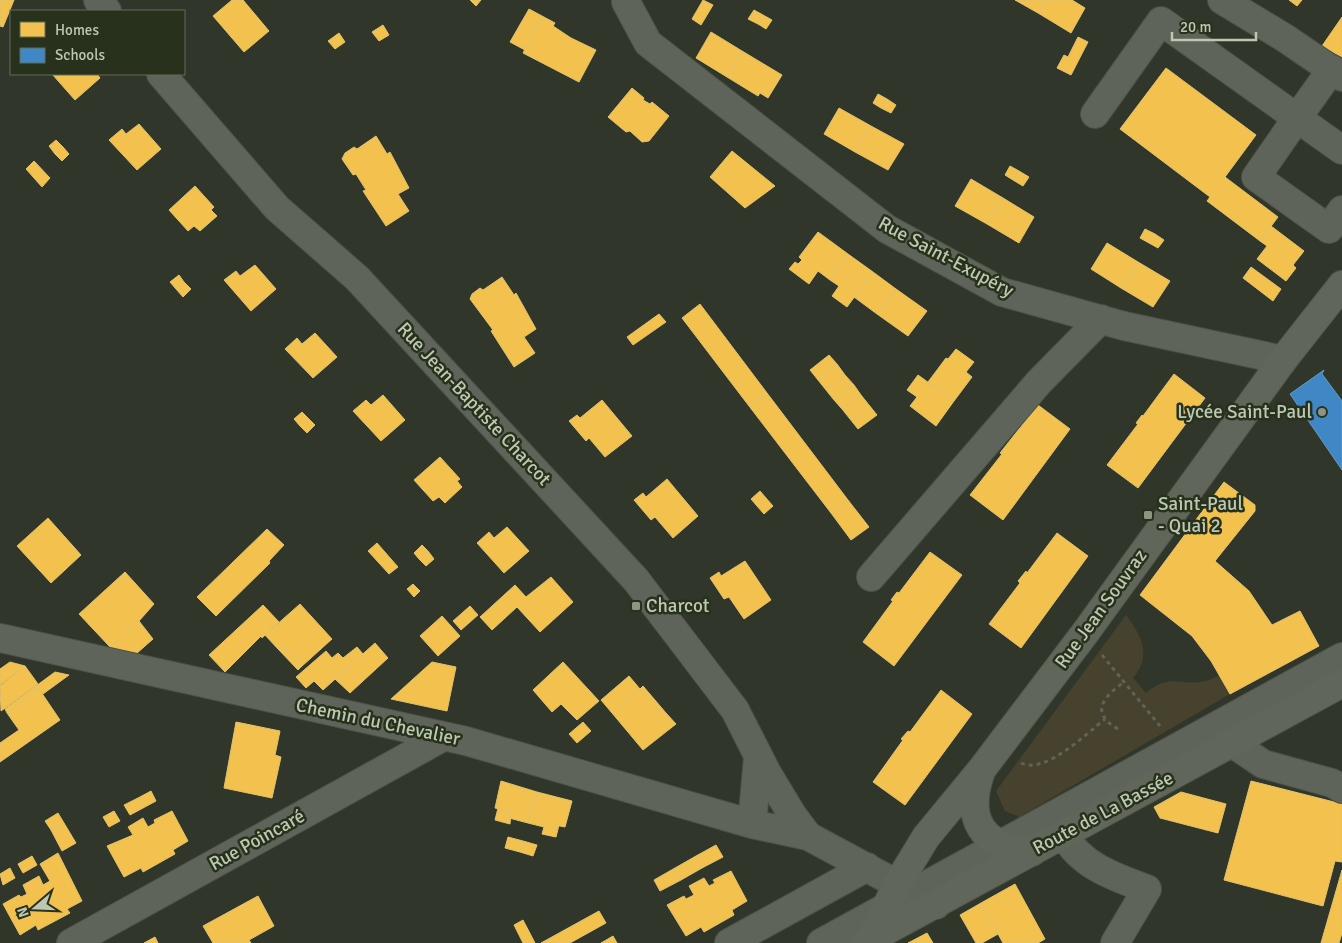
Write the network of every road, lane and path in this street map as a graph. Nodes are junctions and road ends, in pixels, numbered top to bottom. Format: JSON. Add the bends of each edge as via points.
{"nodes":[{"id":1,"x":1222,"y":0,"type":"edge"},
{"id":2,"x":626,"y":2,"type":"dead end"},
{"id":3,"x":1337,"y":73,"type":"edge"},
{"id":4,"x":162,"y":75,"type":"edge"},
{"id":5,"x":1095,"y":114,"type":"dead end"},
{"id":6,"x":1297,"y":118,"type":"junction"},
{"id":7,"x":1342,"y":150,"type":"edge"},
{"id":8,"x":1342,"y":210,"type":"edge"},
{"id":9,"x":1342,"y":285,"type":"edge"},
{"id":10,"x":1101,"y":319,"type":"junction"},
{"id":11,"x":1282,"y":360,"type":"junction"},
{"id":12,"x":871,"y":577,"type":"dead end"},
{"id":13,"x":1085,"y":633,"type":"junction"},
{"id":14,"x":0,"y":638,"type":"edge"},
{"id":15,"x":1342,"y":657,"type":"edge"},
{"id":16,"x":1124,"y":682,"type":"junction"},
{"id":17,"x":1342,"y":683,"type":"edge"},
{"id":18,"x":1105,"y":719,"type":"junction"},
{"id":19,"x":1118,"y":728,"type":"dead end"},
{"id":20,"x":444,"y":737,"type":"junction"},
{"id":21,"x":1232,"y":743,"type":"junction"},
{"id":22,"x":1177,"y":747,"type":"junction"},
{"id":23,"x":758,"y":758,"type":"junction"},
{"id":24,"x":989,"y":760,"type":"junction"},
{"id":25,"x":1342,"y":789,"type":"edge"},
{"id":26,"x":752,"y":824,"type":"junction"},
{"id":27,"x":1064,"y":835,"type":"junction"},
{"id":28,"x":808,"y":836,"type":"junction"},
{"id":29,"x":1000,"y":846,"type":"junction"},
{"id":30,"x":1032,"y":852,"type":"junction"},
{"id":31,"x":867,"y":867,"type":"junction"},
{"id":32,"x":916,"y":893,"type":"junction"},
{"id":33,"x":886,"y":908,"type":"junction"},
{"id":34,"x":868,"y":942,"type":"edge"},
{"id":35,"x":71,"y":943,"type":"edge"},
{"id":36,"x":729,"y":943,"type":"edge"},
{"id":37,"x":820,"y":943,"type":"edge"},
{"id":38,"x":1115,"y":943,"type":"edge"}],
"edges":[{"from":1,"to":3,"type":"street"},
{"from":2,"to":10,"type":"street","name":"Rue Saint-Exupéry","via":[[648,43],[887,229],[1002,292]]},
{"from":3,"to":6,"type":"street"},
{"from":4,"to":23,"type":"street","name":"Rue Jean-Baptiste Charcot","via":[[276,208],[356,278],[636,580],[735,710]]},
{"from":5,"to":6,"type":"street","via":[[1161,21]]},
{"from":6,"to":7,"type":"street"},
{"from":6,"to":8,"type":"street","via":[[1256,177],[1329,228]]},
{"from":9,"to":11,"type":"main road","name":"Rue Jean Souvraz"},
{"from":10,"to":11,"type":"street","name":"Rue Saint-Exupéry"},
{"from":10,"to":12,"type":"street","via":[[1039,382]]},
{"from":11,"to":13,"type":"main road","name":"Rue Jean Souvraz"},
{"from":13,"to":16,"type":"path"},
{"from":13,"to":24,"type":"main road","name":"Rue Jean Souvraz"},
{"from":14,"to":20,"type":"street","name":"Chemin du Chevalier"},
{"from":15,"to":22,"type":"street"},
{"from":16,"to":18,"type":"path","via":[[1107,694],[1102,702]]},
{"from":16,"to":22,"type":"path"},
{"from":17,"to":21,"type":"main road","name":"Route de La Bassée"},
{"from":18,"to":19,"type":"path"},
{"from":18,"to":24,"type":"path","via":[[1050,761],[1025,765]]},
{"from":20,"to":26,"type":"street","name":"Chemin du Chevalier"},
{"from":20,"to":35,"type":"street","name":"Rue Poincaré"},
{"from":21,"to":25,"type":"street","via":[[1263,764],[1332,783]]},
{"from":21,"to":27,"type":"main road","name":"Route de La Bassée"},
{"from":22,"to":29,"type":"street"},
{"from":23,"to":26,"type":"street"},
{"from":23,"to":28,"type":"street","name":"Rue Jean-Baptiste Charcot"},
{"from":24,"to":29,"type":"main road","via":[[974,791],[976,819],[984,832]]},
{"from":24,"to":32,"type":"main road","name":"Rue Jean Souvraz","via":[[942,815]]},
{"from":26,"to":28,"type":"street","name":"Rue Jean-Baptiste Charcot"},
{"from":27,"to":30,"type":"main road","name":"Route de La Bassée"},
{"from":27,"to":38,"type":"street","via":[[1072,850],[1086,861],[1108,875],[1147,889]]},
{"from":28,"to":31,"type":"street","name":"Rue Jean-Baptiste Charcot"},
{"from":29,"to":30,"type":"main road"},
{"from":29,"to":32,"type":"street"},
{"from":30,"to":32,"type":"main road","name":"Route de La Bassée"},
{"from":31,"to":32,"type":"street","name":"Rue Jean-Baptiste Charcot"},
{"from":31,"to":36,"type":"street"},
{"from":32,"to":33,"type":"main road","name":"Rue Jean Souvraz"},
{"from":32,"to":34,"type":"main road","name":"Route de La Bassée"},
{"from":33,"to":34,"type":"main road","name":"Rue Jean Souvraz"},
{"from":33,"to":37,"type":"street"}]}
